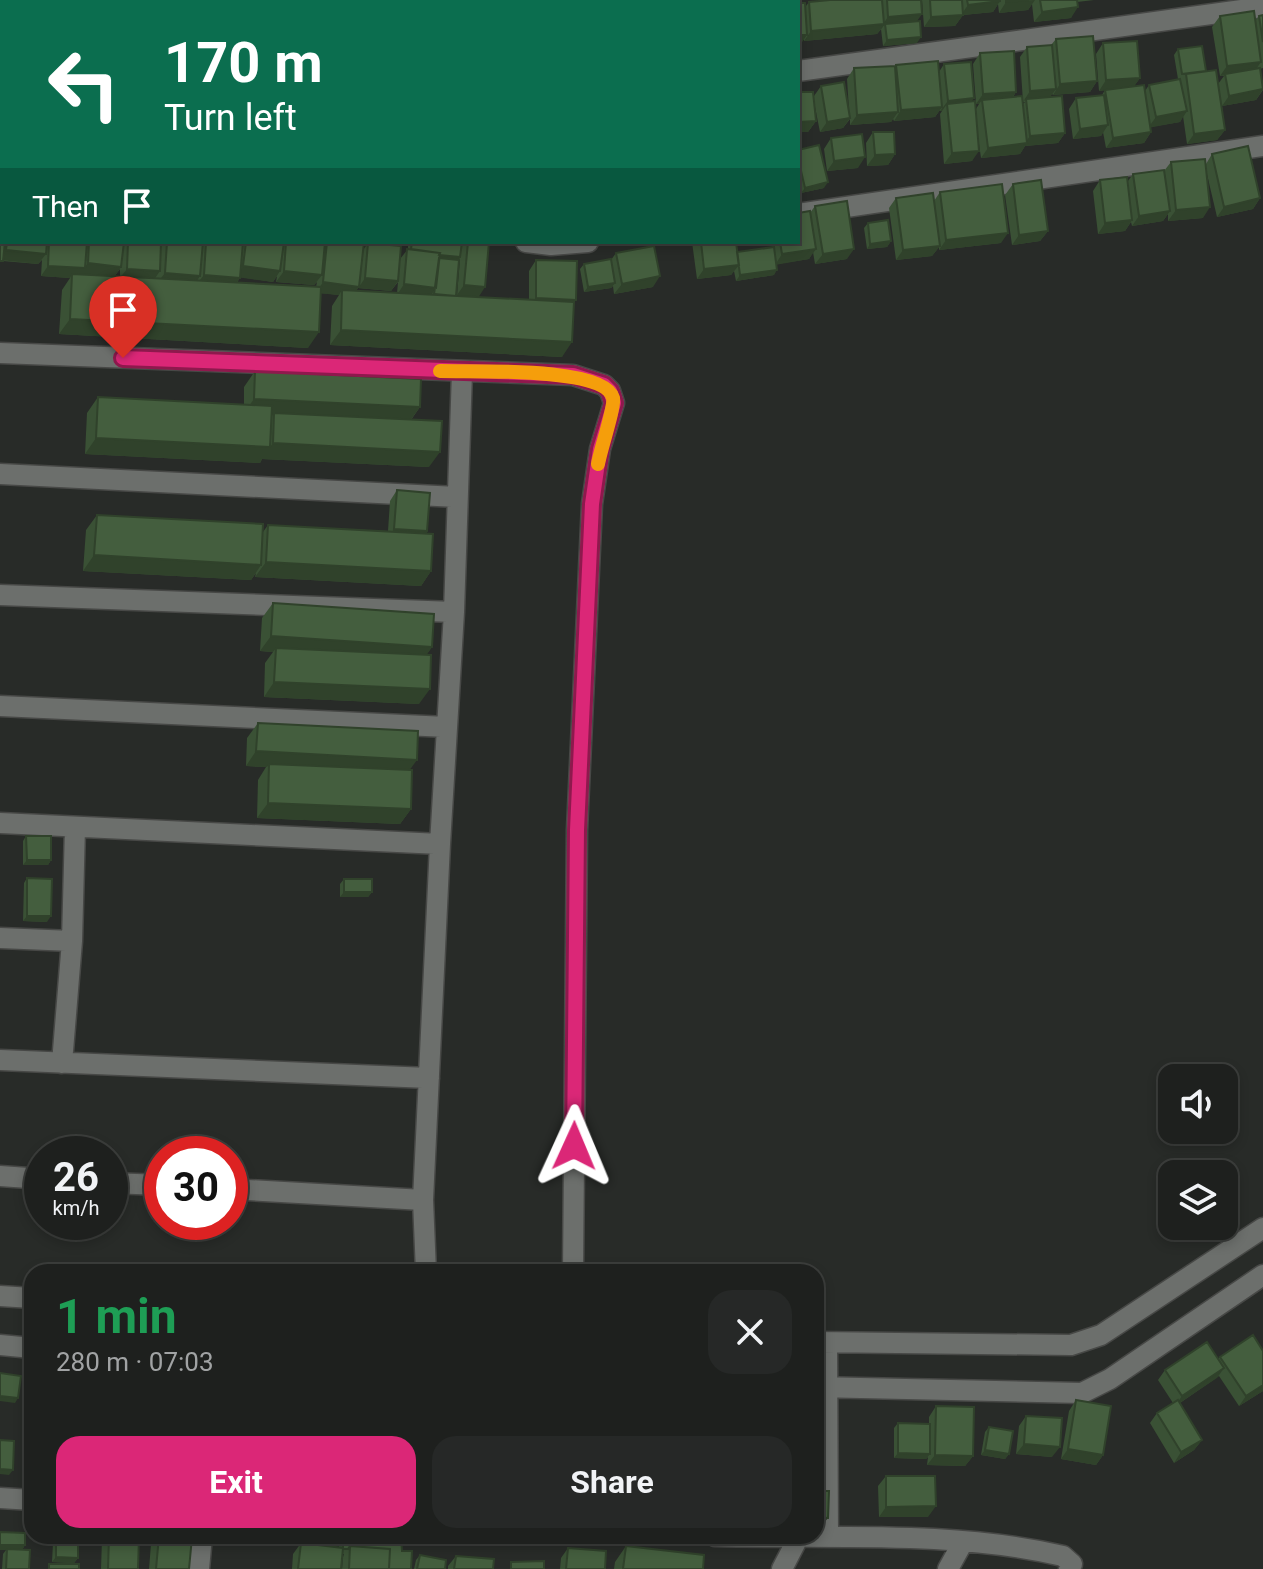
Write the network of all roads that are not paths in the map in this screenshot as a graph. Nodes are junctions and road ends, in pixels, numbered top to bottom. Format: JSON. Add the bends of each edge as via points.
{"nodes":[{"id":1,"x":1263,"y":7,"type":"edge"},
{"id":2,"x":800,"y":71,"type":"edge"},
{"id":3,"x":1263,"y":146,"type":"edge"},
{"id":4,"x":800,"y":214,"type":"edge"},
{"id":5,"x":543,"y":244,"type":"edge"},
{"id":6,"x":563,"y":244,"type":"edge"},
{"id":7,"x":0,"y":353,"type":"edge"},
{"id":8,"x":462,"y":372,"type":"junction"},
{"id":9,"x":0,"y":474,"type":"edge"},
{"id":10,"x":457,"y":497,"type":"junction"},
{"id":11,"x":0,"y":595,"type":"edge"},
{"id":12,"x":454,"y":612,"type":"junction"},
{"id":13,"x":0,"y":706,"type":"edge"},
{"id":14,"x":447,"y":727,"type":"junction"},
{"id":15,"x":0,"y":823,"type":"edge"},
{"id":16,"x":75,"y":827,"type":"junction"},
{"id":17,"x":440,"y":844,"type":"junction"},
{"id":18,"x":0,"y":938,"type":"edge"},
{"id":19,"x":72,"y":941,"type":"junction"},
{"id":20,"x":0,"y":1060,"type":"edge"},
{"id":21,"x":62,"y":1063,"type":"junction"},
{"id":22,"x":429,"y":1078,"type":"junction"},
{"id":23,"x":0,"y":1176,"type":"edge"},
{"id":24,"x":24,"y":1178,"type":"edge"},
{"id":25,"x":248,"y":1190,"type":"edge"},
{"id":26,"x":423,"y":1200,"type":"junction"},
{"id":27,"x":1263,"y":1228,"type":"edge"},
{"id":28,"x":426,"y":1264,"type":"edge"},
{"id":29,"x":573,"y":1264,"type":"edge"},
{"id":30,"x":1263,"y":1275,"type":"edge"},
{"id":31,"x":0,"y":1296,"type":"edge"},
{"id":32,"x":24,"y":1298,"type":"edge"},
{"id":33,"x":824,"y":1343,"type":"edge"},
{"id":34,"x":0,"y":1345,"type":"edge"},
{"id":35,"x":24,"y":1347,"type":"edge"},
{"id":36,"x":824,"y":1387,"type":"edge"},
{"id":37,"x":824,"y":1437,"type":"edge"},
{"id":38,"x":0,"y":1498,"type":"edge"},
{"id":39,"x":24,"y":1500,"type":"edge"},
{"id":40,"x":824,"y":1536,"type":"edge"},
{"id":41,"x":828,"y":1536,"type":"junction"},
{"id":42,"x":963,"y":1542,"type":"junction"},
{"id":43,"x":201,"y":1544,"type":"edge"},
{"id":44,"x":795,"y":1544,"type":"edge"},
{"id":45,"x":199,"y":1569,"type":"edge"},
{"id":46,"x":782,"y":1569,"type":"edge"},
{"id":47,"x":948,"y":1569,"type":"edge"},
{"id":48,"x":1069,"y":1569,"type":"edge"}],
"edges":[{"from":1,"to":2,"type":"street"},
{"from":3,"to":4,"type":"street"},
{"from":5,"to":6,"type":"street"},
{"from":7,"to":8,"type":"street"},
{"from":8,"to":10,"type":"street"},
{"from":8,"to":29,"type":"street","via":[[573,375],[604,385],[614,403],[592,504],[577,815]]},
{"from":9,"to":10,"type":"street"},
{"from":10,"to":12,"type":"street"},
{"from":11,"to":12,"type":"street"},
{"from":12,"to":14,"type":"street"},
{"from":13,"to":14,"type":"street"},
{"from":14,"to":17,"type":"street"},
{"from":15,"to":16,"type":"street"},
{"from":16,"to":17,"type":"street"},
{"from":16,"to":19,"type":"street"},
{"from":17,"to":22,"type":"street"},
{"from":18,"to":19,"type":"street"},
{"from":19,"to":21,"type":"street"},
{"from":20,"to":21,"type":"street"},
{"from":21,"to":22,"type":"street"},
{"from":22,"to":26,"type":"street"},
{"from":23,"to":24,"type":"street"},
{"from":25,"to":26,"type":"street"},
{"from":26,"to":28,"type":"street"},
{"from":27,"to":33,"type":"street","via":[[1101,1335],[1071,1345]]},
{"from":30,"to":36,"type":"street","via":[[1082,1393]]},
{"from":31,"to":32,"type":"street"},
{"from":34,"to":35,"type":"street"},
{"from":37,"to":41,"type":"street"},
{"from":38,"to":39,"type":"street"},
{"from":40,"to":41,"type":"street"},
{"from":41,"to":42,"type":"street"},
{"from":42,"to":47,"type":"street"},
{"from":42,"to":48,"type":"street","via":[[1063,1556],[1072,1564]]},
{"from":43,"to":45,"type":"street"},
{"from":44,"to":46,"type":"street"}]}
